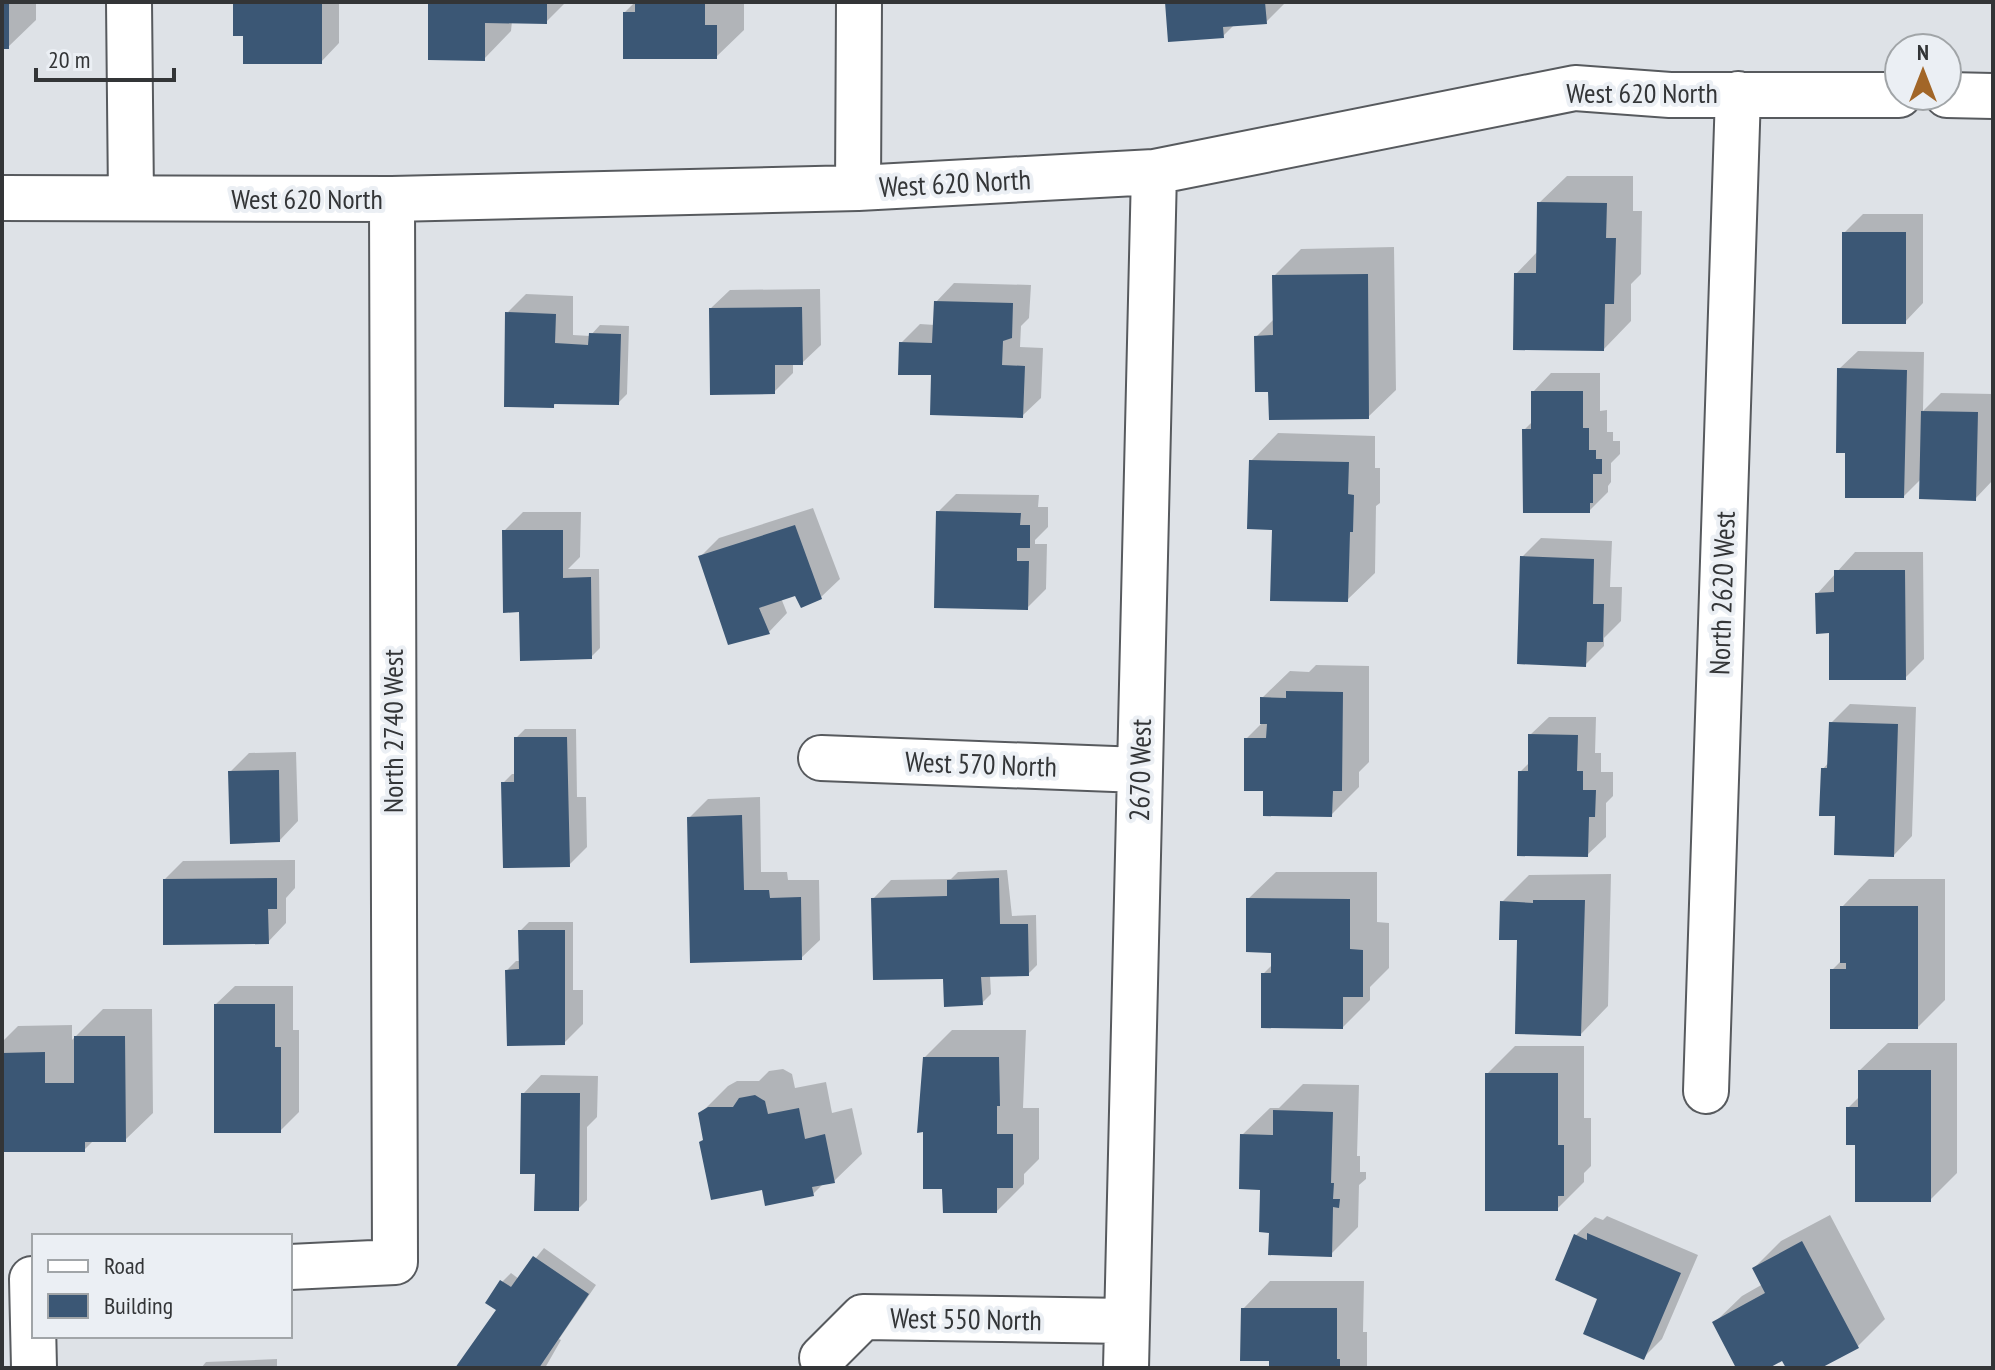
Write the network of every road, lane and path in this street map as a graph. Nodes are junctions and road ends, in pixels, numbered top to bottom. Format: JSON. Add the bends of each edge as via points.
{"nodes":[{"id":1,"x":129,"y":2,"type":"edge"},
{"id":2,"x":859,"y":2,"type":"edge"},
{"id":3,"x":1738,"y":94,"type":"junction"},
{"id":4,"x":1883,"y":95,"type":"edge"},
{"id":5,"x":1963,"y":95,"type":"edge"},
{"id":6,"x":1993,"y":96,"type":"edge"},
{"id":7,"x":1154,"y":172,"type":"junction"},
{"id":8,"x":858,"y":188,"type":"junction"},
{"id":9,"x":2,"y":198,"type":"edge"},
{"id":10,"x":131,"y":198,"type":"junction"},
{"id":11,"x":392,"y":199,"type":"junction"},
{"id":12,"x":821,"y":758,"type":"dead end"},
{"id":13,"x":1140,"y":770,"type":"junction"},
{"id":14,"x":1706,"y":1091,"type":"dead end"},
{"id":15,"x":292,"y":1267,"type":"edge"},
{"id":16,"x":23,"y":1279,"type":"edge"},
{"id":17,"x":1127,"y":1321,"type":"junction"},
{"id":18,"x":822,"y":1358,"type":"dead end"},
{"id":19,"x":34,"y":1368,"type":"edge"},
{"id":20,"x":1126,"y":1368,"type":"edge"}],
"edges":[{"from":1,"to":10,"type":"street"},
{"from":2,"to":8,"type":"street"},
{"from":3,"to":4,"type":"street","name":"West 620 North"},
{"from":3,"to":7,"type":"street","name":"West 620 North","via":[[1575,88]]},
{"from":3,"to":14,"type":"street","name":"North 2620 West"},
{"from":5,"to":6,"type":"street"},
{"from":7,"to":8,"type":"street","name":"West 620 North"},
{"from":7,"to":13,"type":"street","name":"2670 West"},
{"from":8,"to":11,"type":"street","name":"West 620 North"},
{"from":9,"to":10,"type":"street","name":"West 620 North"},
{"from":10,"to":11,"type":"street","name":"West 620 North"},
{"from":11,"to":15,"type":"street","name":"North 2740 West","via":[[395,1262]]},
{"from":12,"to":13,"type":"street","name":"West 570 North"},
{"from":13,"to":17,"type":"street","name":"2670 West"},
{"from":16,"to":19,"type":"street"},
{"from":17,"to":18,"type":"street","name":"West 550 North","via":[[863,1317]]},
{"from":17,"to":20,"type":"street","name":"2670 West"}]}
